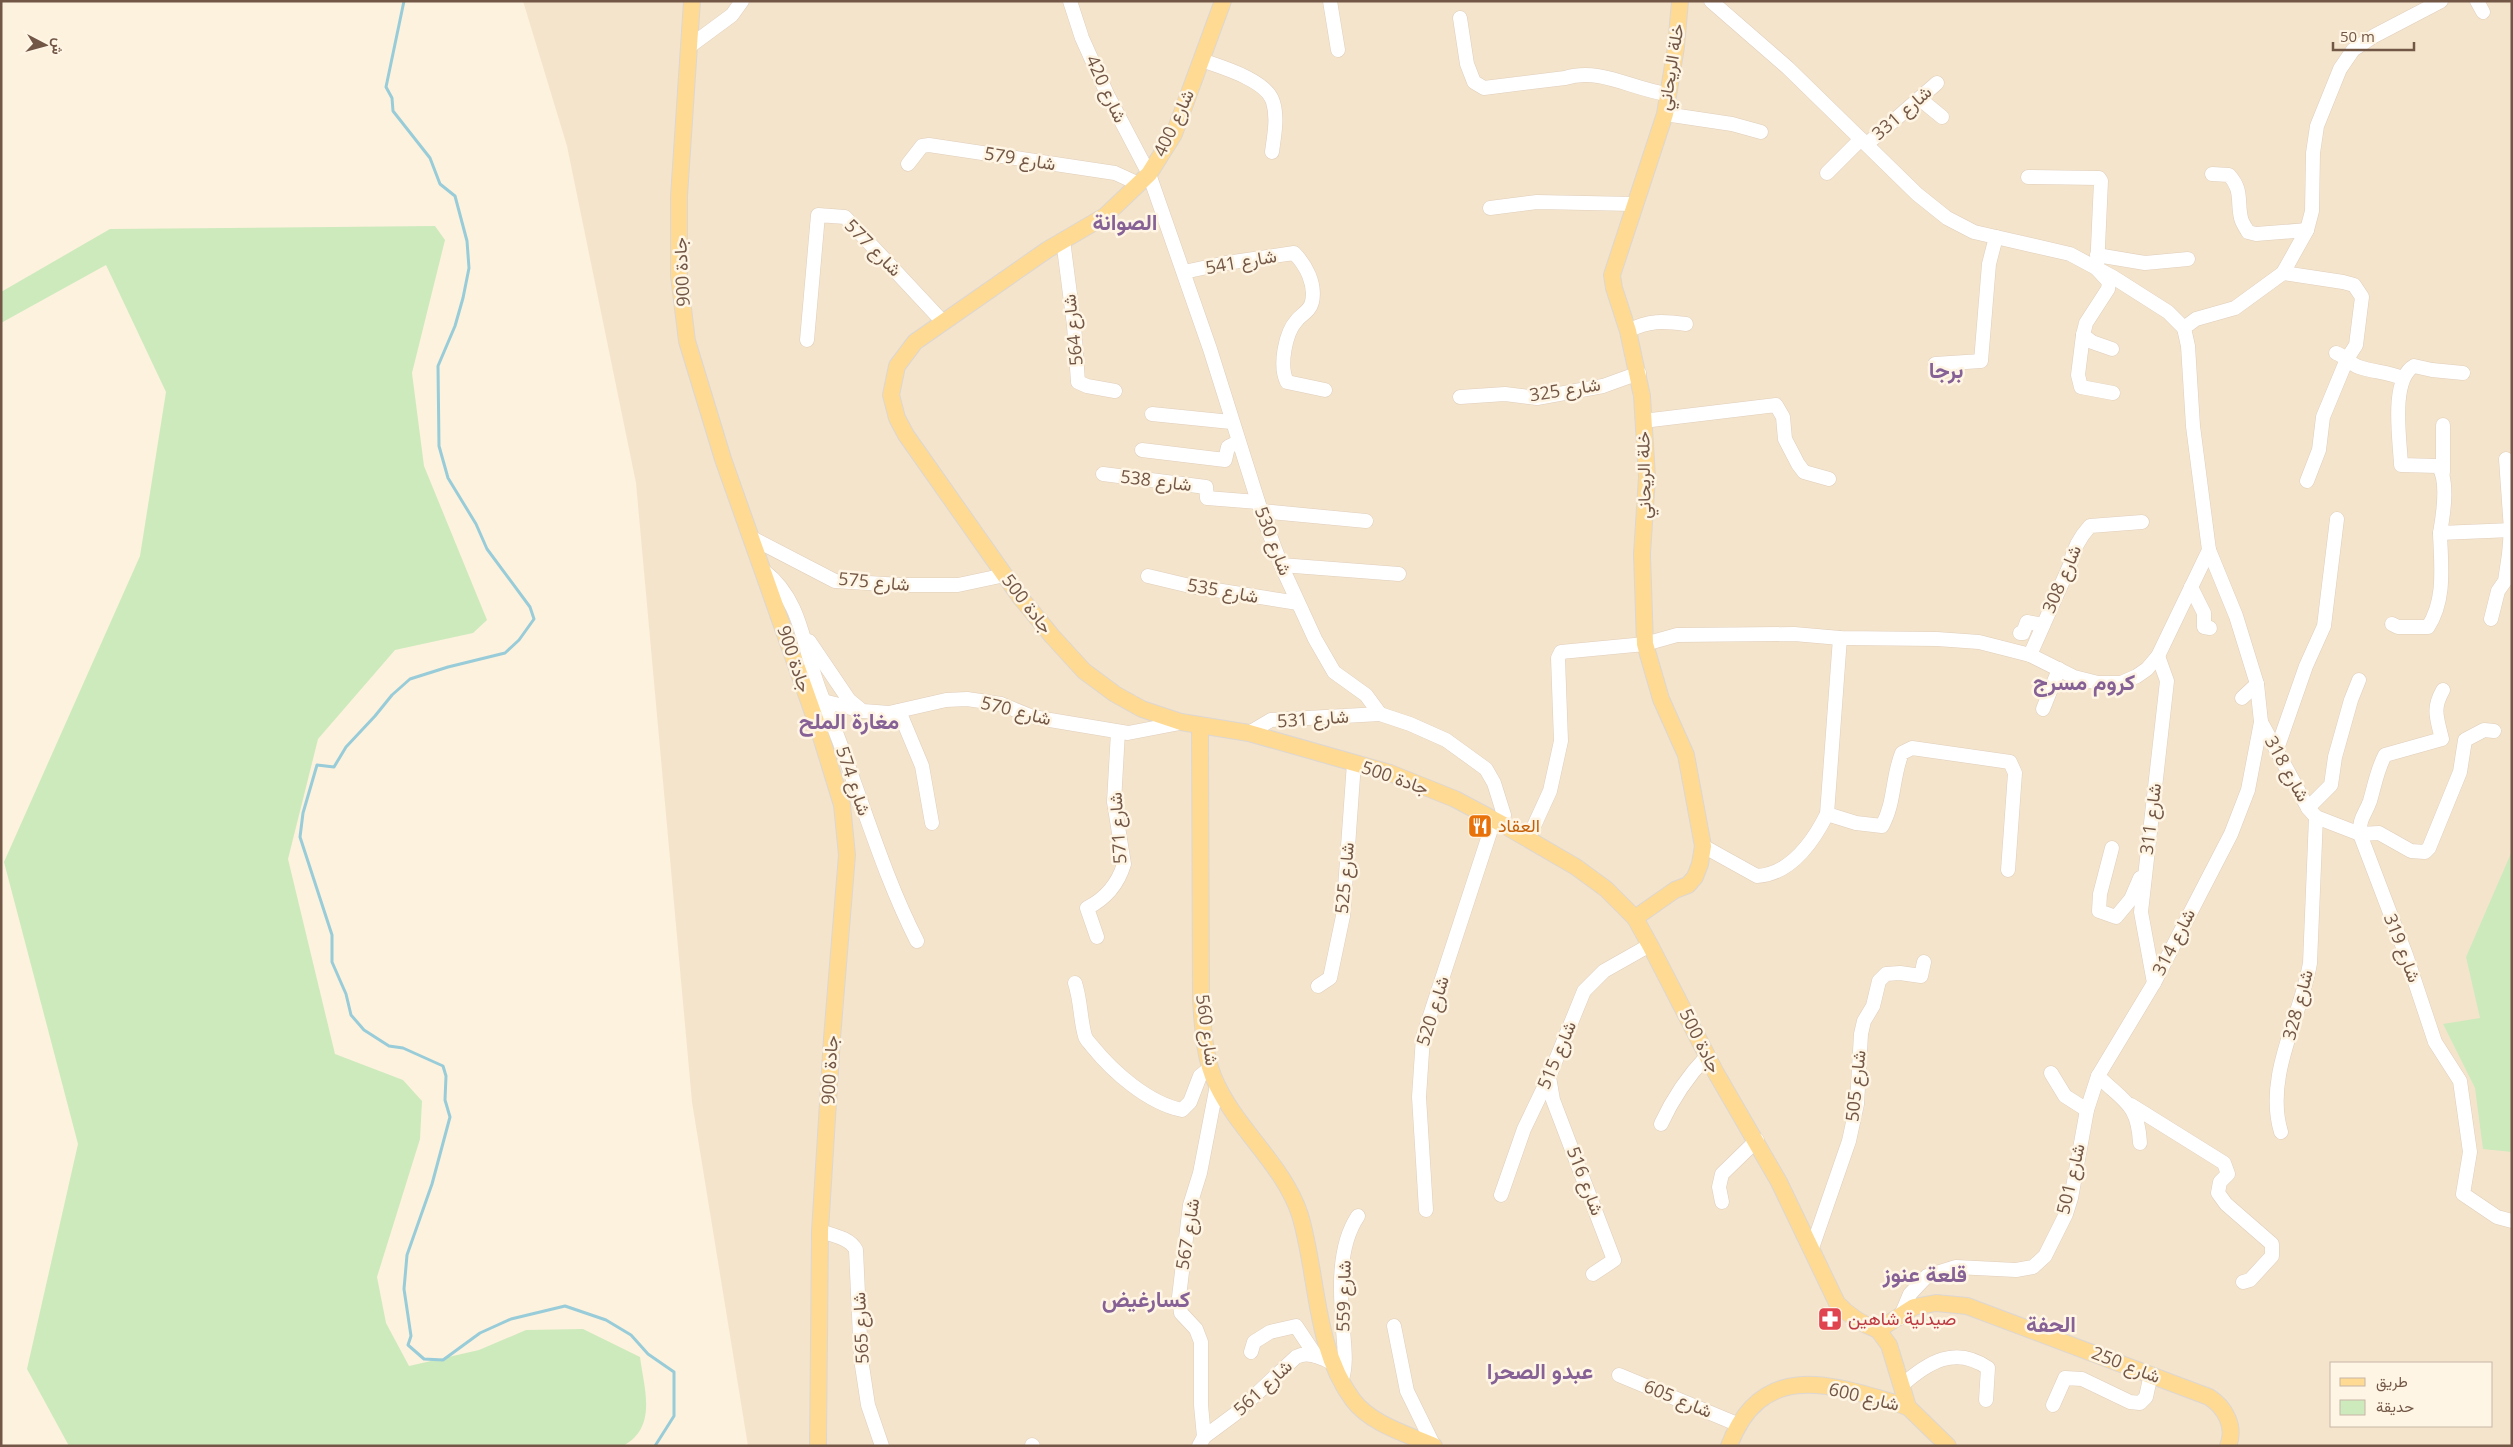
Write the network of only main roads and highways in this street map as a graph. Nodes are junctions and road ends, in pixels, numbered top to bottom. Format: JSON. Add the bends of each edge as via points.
{"nodes":[{"id":1,"x":692,"y":1,"type":"edge"},
{"id":2,"x":1223,"y":1,"type":"edge"},
{"id":3,"x":1680,"y":1,"type":"edge"},
{"id":4,"x":943,"y":322,"type":"joint"},
{"id":5,"x":1200,"y":726,"type":"junction"},
{"id":6,"x":1635,"y":918,"type":"junction"},
{"id":7,"x":1878,"y":1330,"type":"junction"},
{"id":8,"x":1908,"y":1407,"type":"junction"},
{"id":9,"x":818,"y":1446,"type":"edge"},
{"id":10,"x":1434,"y":1446,"type":"edge"},
{"id":11,"x":1729,"y":1446,"type":"edge"},
{"id":12,"x":1948,"y":1446,"type":"edge"},
{"id":13,"x":2228,"y":1446,"type":"edge"}],
"edges":[{"from":1,"to":9,"type":"main road","name":"جادة 900","via":[[679,196],[680,276],[687,341],[723,459],[818,727],[842,805],[846,831],[847,855],[820,1231]]},
{"from":2,"to":4,"type":"main road","name":"شارع 400","via":[[1174,134],[1144,179],[1105,216],[1062,240]]},
{"from":3,"to":6,"type":"main road","name":"خلة الريحاني","via":[[1665,114],[1612,275],[1639,373],[1648,482],[1642,554],[1645,644],[1661,699],[1686,755],[1703,846],[1700,864],[1688,885]]},
{"from":4,"to":5,"type":"main road","name":"جادة 500","via":[[915,342],[897,366],[891,395],[893,408],[906,435],[1005,575],[1084,671],[1128,701]]},
{"from":5,"to":6,"type":"main road","name":"جادة 500","via":[[1249,734],[1390,773],[1455,799],[1576,867],[1606,889]]},
{"from":5,"to":10,"type":"main road","name":"شارع 560","via":[[1201,1000],[1210,1068],[1217,1085],[1275,1169],[1299,1214],[1324,1333],[1334,1364],[1354,1401],[1382,1422]]},
{"from":6,"to":7,"type":"main road","name":"جادة 500","via":[[1756,1140],[1837,1303],[1863,1325]]},
{"from":7,"to":8,"type":"main road","via":[[1889,1345]]},
{"from":7,"to":13,"type":"main road","name":"شارع 250","via":[[1914,1307],[1936,1303],[1967,1306],[2183,1386],[2220,1404],[2228,1419]]},
{"from":8,"to":11,"type":"main road","name":"شارع 600","via":[[1831,1386],[1788,1386],[1759,1398],[1737,1424]]},
{"from":8,"to":12,"type":"main road"}]}
